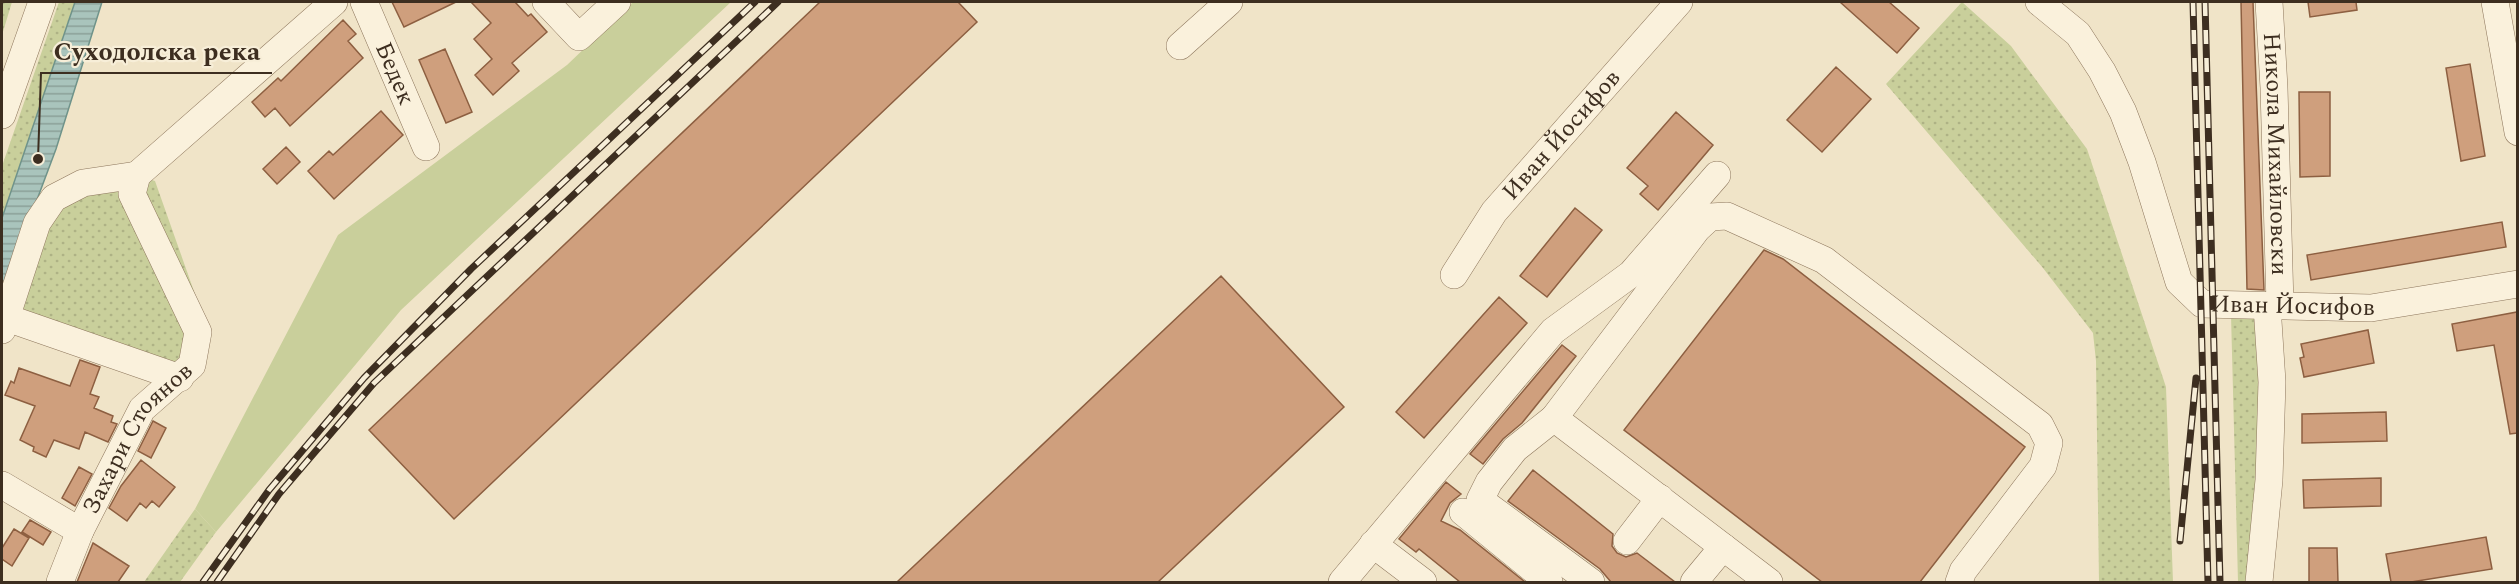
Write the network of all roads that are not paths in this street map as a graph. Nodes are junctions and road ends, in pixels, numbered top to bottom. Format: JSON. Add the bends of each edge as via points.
{"nodes":[{"id":1,"x":42,"y":2,"type":"edge"},
{"id":2,"x":334,"y":2,"type":"edge"},
{"id":3,"x":364,"y":2,"type":"edge"},
{"id":4,"x":546,"y":2,"type":"edge"},
{"id":5,"x":617,"y":2,"type":"edge"},
{"id":6,"x":1229,"y":2,"type":"edge"},
{"id":7,"x":1679,"y":2,"type":"edge"},
{"id":8,"x":2039,"y":2,"type":"edge"},
{"id":9,"x":2269,"y":2,"type":"edge"},
{"id":10,"x":2496,"y":2,"type":"edge"},
{"id":11,"x":1180,"y":46,"type":"dead end"},
{"id":12,"x":2,"y":115,"type":"edge"},
{"id":13,"x":2517,"y":132,"type":"edge"},
{"id":14,"x":426,"y":147,"type":"dead end"},
{"id":15,"x":1718,"y":175,"type":"dead end"},
{"id":16,"x":137,"y":176,"type":"junction"},
{"id":17,"x":1454,"y":275,"type":"dead end"},
{"id":18,"x":2517,"y":284,"type":"edge"},
{"id":19,"x":2273,"y":306,"type":"junction"},
{"id":20,"x":4,"y":324,"type":"edge"},
{"id":21,"x":180,"y":378,"type":"junction"},
{"id":22,"x":1554,"y":418,"type":"junction"},
{"id":23,"x":2,"y":485,"type":"edge"},
{"id":24,"x":1660,"y":498,"type":"junction"},
{"id":25,"x":1472,"y":506,"type":"junction"},
{"id":26,"x":80,"y":531,"type":"junction"},
{"id":27,"x":1626,"y":541,"type":"dead end"},
{"id":28,"x":1373,"y":544,"type":"junction"},
{"id":29,"x":1723,"y":547,"type":"junction"},
{"id":30,"x":60,"y":582,"type":"edge"},
{"id":31,"x":1342,"y":582,"type":"edge"},
{"id":32,"x":1423,"y":582,"type":"edge"},
{"id":33,"x":1549,"y":582,"type":"edge"},
{"id":34,"x":1591,"y":582,"type":"edge"},
{"id":35,"x":1694,"y":582,"type":"edge"},
{"id":36,"x":1769,"y":582,"type":"edge"},
{"id":37,"x":1959,"y":582,"type":"edge"},
{"id":38,"x":2259,"y":582,"type":"edge"}],
"edges":[{"from":1,"to":12,"type":"street"},
{"from":2,"to":16,"type":"street"},
{"from":3,"to":14,"type":"street","name":"Бедек"},
{"from":4,"to":5,"type":"street","via":[[579,38]]},
{"from":6,"to":11,"type":"street"},
{"from":7,"to":17,"type":"street","name":"Иван Йосифов","via":[[1494,212]]},
{"from":8,"to":19,"type":"street","name":"Иван Йосифов","via":[[2078,34],[2123,112],[2179,282],[2202,304]]},
{"from":9,"to":19,"type":"street","name":"Никола Михайловски"},
{"from":10,"to":13,"type":"street"},
{"from":15,"to":28,"type":"street","via":[[1631,274],[1553,331]]},
{"from":16,"to":20,"type":"street","via":[[83,183],[54,198],[37,224]]},
{"from":16,"to":21,"type":"street","name":"Захари Стоянов","via":[[132,194],[198,332],[192,364]]},
{"from":18,"to":19,"type":"street","name":"Иван Йосифов","via":[[2371,308]]},
{"from":19,"to":38,"type":"street","name":"Никола Михайловски","via":[[2269,480]]},
{"from":20,"to":21,"type":"street"},
{"from":21,"to":26,"type":"street","name":"Захари Стоянов","via":[[142,409]]},
{"from":22,"to":24,"type":"street"},
{"from":22,"to":25,"type":"street","via":[[1515,449]]},
{"from":22,"to":37,"type":"street","via":[[1697,228],[1710,217],[1727,216],[1824,260],[2040,425],[2049,443],[2043,466],[1963,571]]},
{"from":23,"to":26,"type":"street"},
{"from":24,"to":27,"type":"street"},
{"from":24,"to":29,"type":"street"},
{"from":25,"to":33,"type":"street"},
{"from":25,"to":34,"type":"street"},
{"from":26,"to":30,"type":"street","name":"Захари Стоянов"},
{"from":28,"to":31,"type":"street"},
{"from":28,"to":32,"type":"street"},
{"from":29,"to":35,"type":"street"},
{"from":29,"to":36,"type":"street"}]}
